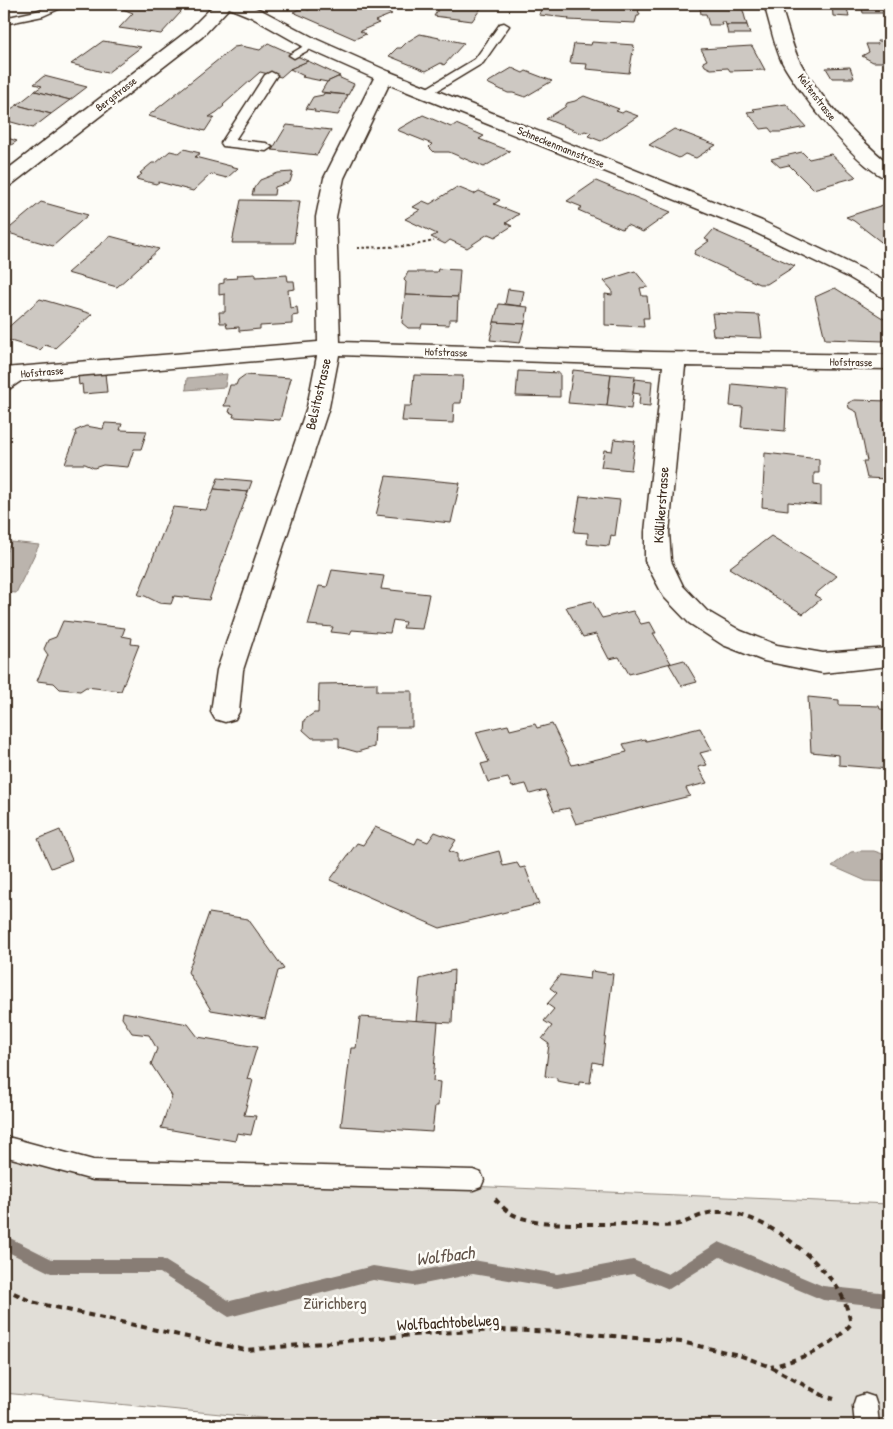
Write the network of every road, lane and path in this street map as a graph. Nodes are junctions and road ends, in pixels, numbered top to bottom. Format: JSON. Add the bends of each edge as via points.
{"nodes":[{"id":1,"x":65,"y":4,"type":"edge"},
{"id":2,"x":224,"y":4,"type":"edge"},
{"id":3,"x":232,"y":4,"type":"edge"},
{"id":4,"x":772,"y":4,"type":"edge"},
{"id":5,"x":4,"y":21,"type":"edge"},
{"id":6,"x":504,"y":26,"type":"dead end"},
{"id":7,"x":312,"y":44,"type":"junction"},
{"id":8,"x":294,"y":55,"type":"dead end"},
{"id":9,"x":271,"y":75,"type":"dead end"},
{"id":10,"x":384,"y":76,"type":"junction"},
{"id":11,"x":426,"y":93,"type":"junction"},
{"id":12,"x":266,"y":147,"type":"dead end"},
{"id":13,"x":889,"y":173,"type":"edge"},
{"id":14,"x":4,"y":181,"type":"edge"},
{"id":15,"x":434,"y":240,"type":"dead end"},
{"id":16,"x":360,"y":248,"type":"dead end"},
{"id":17,"x":889,"y":293,"type":"edge"},
{"id":18,"x":329,"y":348,"type":"junction"},
{"id":19,"x":675,"y":359,"type":"junction"},
{"id":20,"x":889,"y":362,"type":"edge"},
{"id":21,"x":13,"y":374,"type":"edge"},
{"id":22,"x":4,"y":386,"type":"edge"},
{"id":23,"x":889,"y":657,"type":"edge"},
{"id":24,"x":225,"y":712,"type":"dead end"},
{"id":25,"x":4,"y":1146,"type":"edge"},
{"id":26,"x":474,"y":1180,"type":"joint"},
{"id":27,"x":4,"y":1288,"type":"edge"},
{"id":28,"x":771,"y":1367,"type":"junction"},
{"id":29,"x":866,"y":1416,"type":"edge"}],
"edges":[{"from":1,"to":5,"type":"lane","via":[[39,14]]},
{"from":2,"to":14,"type":"street","name":"Bergstrasse","via":[[196,33]]},
{"from":3,"to":7,"type":"street","name":"Schneckenmannstrasse"},
{"from":4,"to":13,"type":"street","name":"Keltenstrasse","via":[[790,62],[822,107],[860,149]]},
{"from":6,"to":11,"type":"lane","via":[[480,61]]},
{"from":7,"to":8,"type":"lane"},
{"from":7,"to":10,"type":"street","name":"Schneckenmannstrasse"},
{"from":9,"to":12,"type":"lane","via":[[227,143]]},
{"from":10,"to":11,"type":"street","name":"Schneckenmannstrasse"},
{"from":10,"to":18,"type":"street","name":"Belsitostrasse","via":[[334,178],[326,217]]},
{"from":11,"to":17,"type":"street","name":"Schneckenmannstrasse","via":[[755,225]]},
{"from":15,"to":16,"type":"path","via":[[410,246]]},
{"from":18,"to":19,"type":"street","name":"Hofstrasse"},
{"from":18,"to":21,"type":"street","name":"Hofstrasse"},
{"from":18,"to":24,"type":"street","name":"Belsitostrasse","via":[[318,407],[230,670]]},
{"from":19,"to":20,"type":"street","name":"Hofstrasse"},
{"from":19,"to":23,"type":"street","name":"Köllikerstrasse","via":[[657,532],[658,561],[673,591],[698,617],[732,638],[773,654],[823,663]]},
{"from":21,"to":22,"type":"lane"},
{"from":25,"to":26,"type":"lane","via":[[93,1170]]},
{"from":26,"to":28,"type":"path","via":[[512,1214],[539,1222],[675,1225],[722,1212],[752,1219],[778,1233],[832,1277],[850,1311],[851,1324],[824,1350]]},
{"from":27,"to":28,"type":"path","name":"Wolfbachtobelweg","via":[[32,1302],[245,1350],[444,1333],[498,1330],[567,1332],[681,1342],[739,1355]]},
{"from":28,"to":29,"type":"path","name":"Wolfbachtobelweg"}]}
